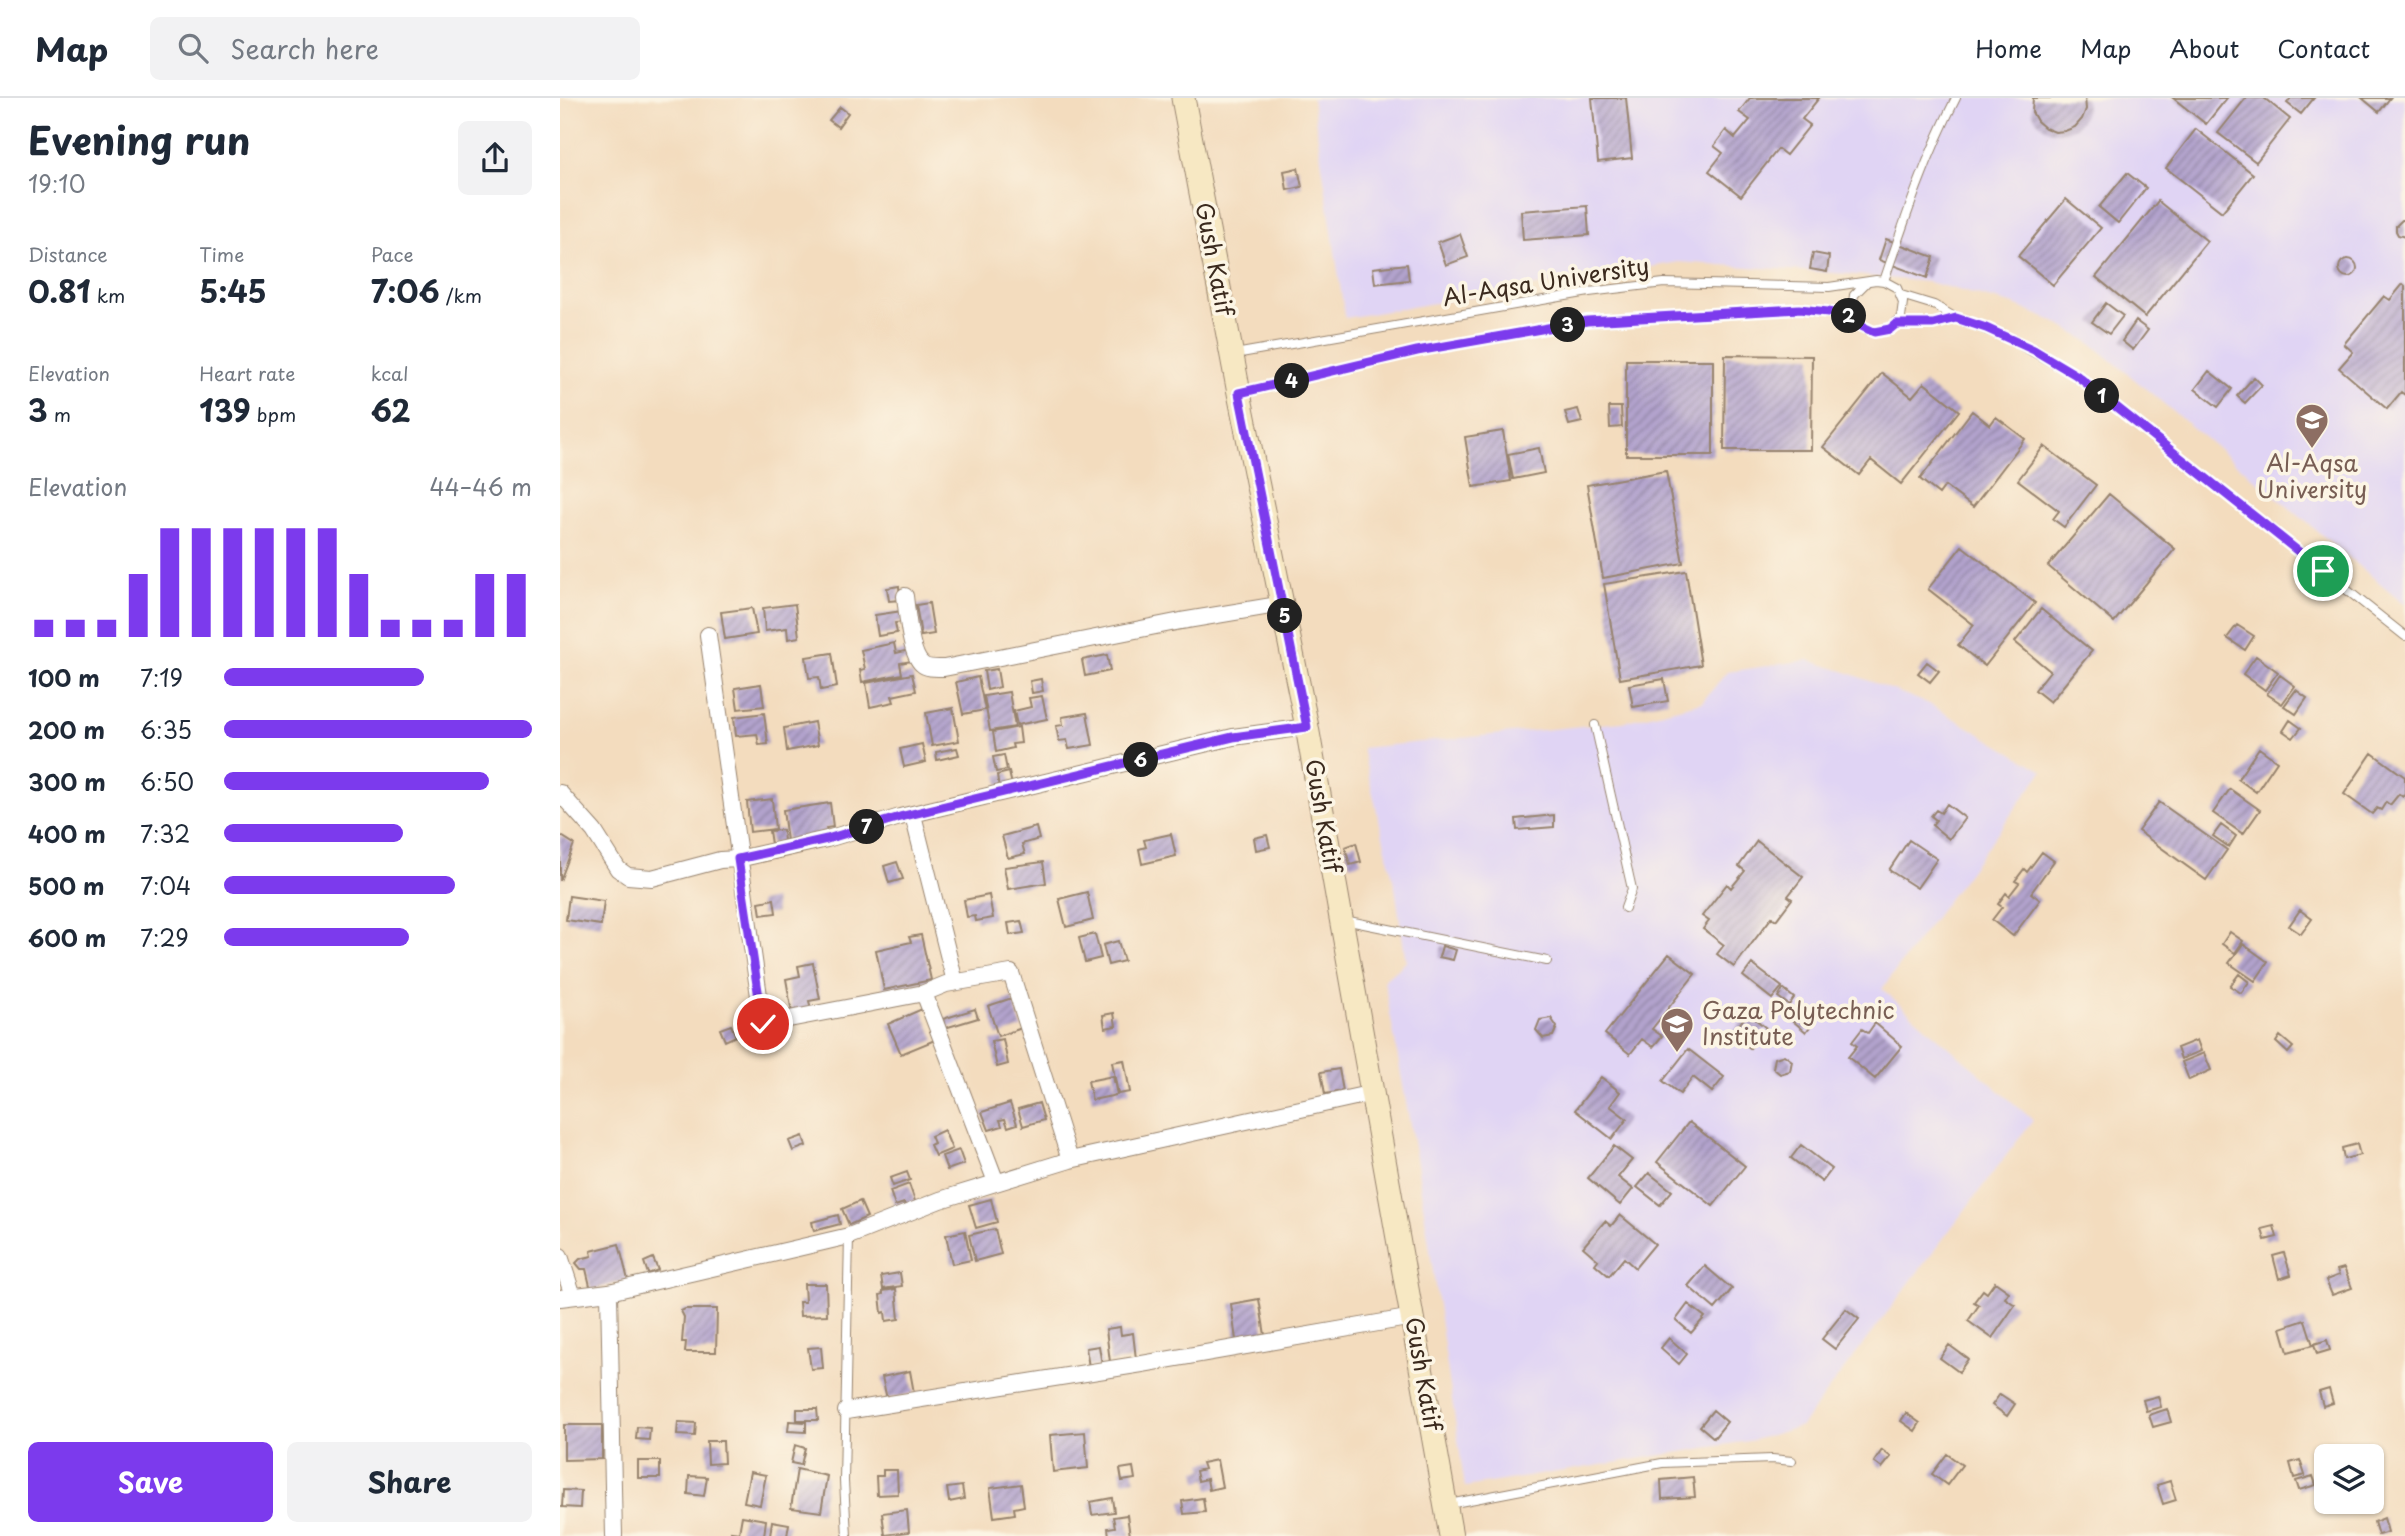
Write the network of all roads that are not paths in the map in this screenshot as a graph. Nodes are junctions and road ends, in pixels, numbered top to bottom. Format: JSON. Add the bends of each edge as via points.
{"nodes":[{"id":1,"x":1183,"y":98,"type":"edge"},
{"id":2,"x":1956,"y":98,"type":"edge"},
{"id":3,"x":1884,"y":281,"type":"junction"},
{"id":4,"x":1867,"y":282,"type":"junction"},
{"id":5,"x":1901,"y":295,"type":"junction"},
{"id":6,"x":1854,"y":318,"type":"junction"},
{"id":7,"x":1956,"y":318,"type":"junction"},
{"id":8,"x":1896,"y":324,"type":"junction"},
{"id":9,"x":1232,"y":355,"type":"junction"},
{"id":10,"x":1239,"y":393,"type":"junction"},
{"id":11,"x":905,"y":596,"type":"dead end"},
{"id":12,"x":1283,"y":604,"type":"junction"},
{"id":13,"x":708,"y":635,"type":"dead end"},
{"id":14,"x":2405,"y":636,"type":"edge"},
{"id":15,"x":1595,"y":725,"type":"dead end"},
{"id":16,"x":1307,"y":727,"type":"junction"},
{"id":17,"x":560,"y":793,"type":"edge"},
{"id":18,"x":913,"y":815,"type":"junction"},
{"id":19,"x":738,"y":859,"type":"junction"},
{"id":20,"x":1625,"y":908,"type":"dead end"},
{"id":21,"x":1342,"y":920,"type":"junction"},
{"id":22,"x":1547,"y":961,"type":"dead end"},
{"id":23,"x":955,"y":982,"type":"junction"},
{"id":24,"x":924,"y":993,"type":"junction"},
{"id":25,"x":1373,"y":1093,"type":"junction"},
{"id":26,"x":1070,"y":1160,"type":"junction"},
{"id":27,"x":996,"y":1182,"type":"junction"},
{"id":28,"x":849,"y":1236,"type":"junction"},
{"id":29,"x":560,"y":1255,"type":"edge"},
{"id":30,"x":609,"y":1292,"type":"junction"},
{"id":31,"x":566,"y":1297,"type":"edge"},
{"id":32,"x":1413,"y":1317,"type":"junction"},
{"id":33,"x":846,"y":1411,"type":"junction"},
{"id":34,"x":1792,"y":1461,"type":"dead end"},
{"id":35,"x":1446,"y":1505,"type":"junction"},
{"id":36,"x":614,"y":1536,"type":"edge"},
{"id":37,"x":847,"y":1536,"type":"edge"},
{"id":38,"x":1451,"y":1536,"type":"edge"}],
"edges":[{"from":1,"to":9,"type":"main road","name":"Gush Katif"},
{"from":2,"to":3,"type":"lane","via":[[1908,210]]},
{"from":3,"to":4,"type":"lane"},
{"from":3,"to":5,"type":"lane"},
{"from":4,"to":6,"type":"lane","via":[[1854,295]]},
{"from":4,"to":9,"type":"lane","name":"Al-Aqsa University","via":[[1829,287],[1628,287]]},
{"from":5,"to":7,"type":"lane","via":[[1934,305]]},
{"from":5,"to":8,"type":"lane","via":[[1903,309]]},
{"from":6,"to":8,"type":"lane","via":[[1874,332]]},
{"from":6,"to":10,"type":"lane","name":"Al-Aqsa University","via":[[1799,309],[1587,321],[1417,351]]},
{"from":7,"to":8,"type":"lane","via":[[1933,324]]},
{"from":7,"to":14,"type":"lane","via":[[2008,338],[2076,375]]},
{"from":9,"to":10,"type":"main road","name":"Gush Katif"},
{"from":10,"to":12,"type":"main road","name":"Gush Katif"},
{"from":11,"to":12,"type":"street","via":[[920,663],[944,668]]},
{"from":12,"to":16,"type":"main road","name":"Gush Katif"},
{"from":13,"to":19,"type":"street"},
{"from":15,"to":20,"type":"lane","via":[[1632,889]]},
{"from":16,"to":18,"type":"street","via":[[1233,737]]},
{"from":16,"to":21,"type":"main road","name":"Gush Katif"},
{"from":17,"to":19,"type":"street","via":[[628,876],[652,878]]},
{"from":18,"to":19,"type":"street"},
{"from":18,"to":23,"type":"street"},
{"from":19,"to":24,"type":"street","via":[[763,1024]]},
{"from":21,"to":22,"type":"lane"},
{"from":21,"to":25,"type":"main road","name":"Gush Katif"},
{"from":23,"to":24,"type":"street"},
{"from":23,"to":26,"type":"street","via":[[1011,973]]},
{"from":24,"to":27,"type":"street"},
{"from":25,"to":26,"type":"street"},
{"from":25,"to":32,"type":"main road","name":"Gush Katif"},
{"from":26,"to":27,"type":"street"},
{"from":27,"to":28,"type":"street"},
{"from":28,"to":30,"type":"street"},
{"from":28,"to":33,"type":"lane"},
{"from":29,"to":31,"type":"street"},
{"from":30,"to":31,"type":"street"},
{"from":30,"to":36,"type":"street"},
{"from":32,"to":33,"type":"street"},
{"from":32,"to":35,"type":"main road","name":"Gush Katif"},
{"from":33,"to":37,"type":"lane"},
{"from":34,"to":35,"type":"lane","via":[[1662,1463]]},
{"from":35,"to":38,"type":"main road","name":"Gush Katif"}]}
